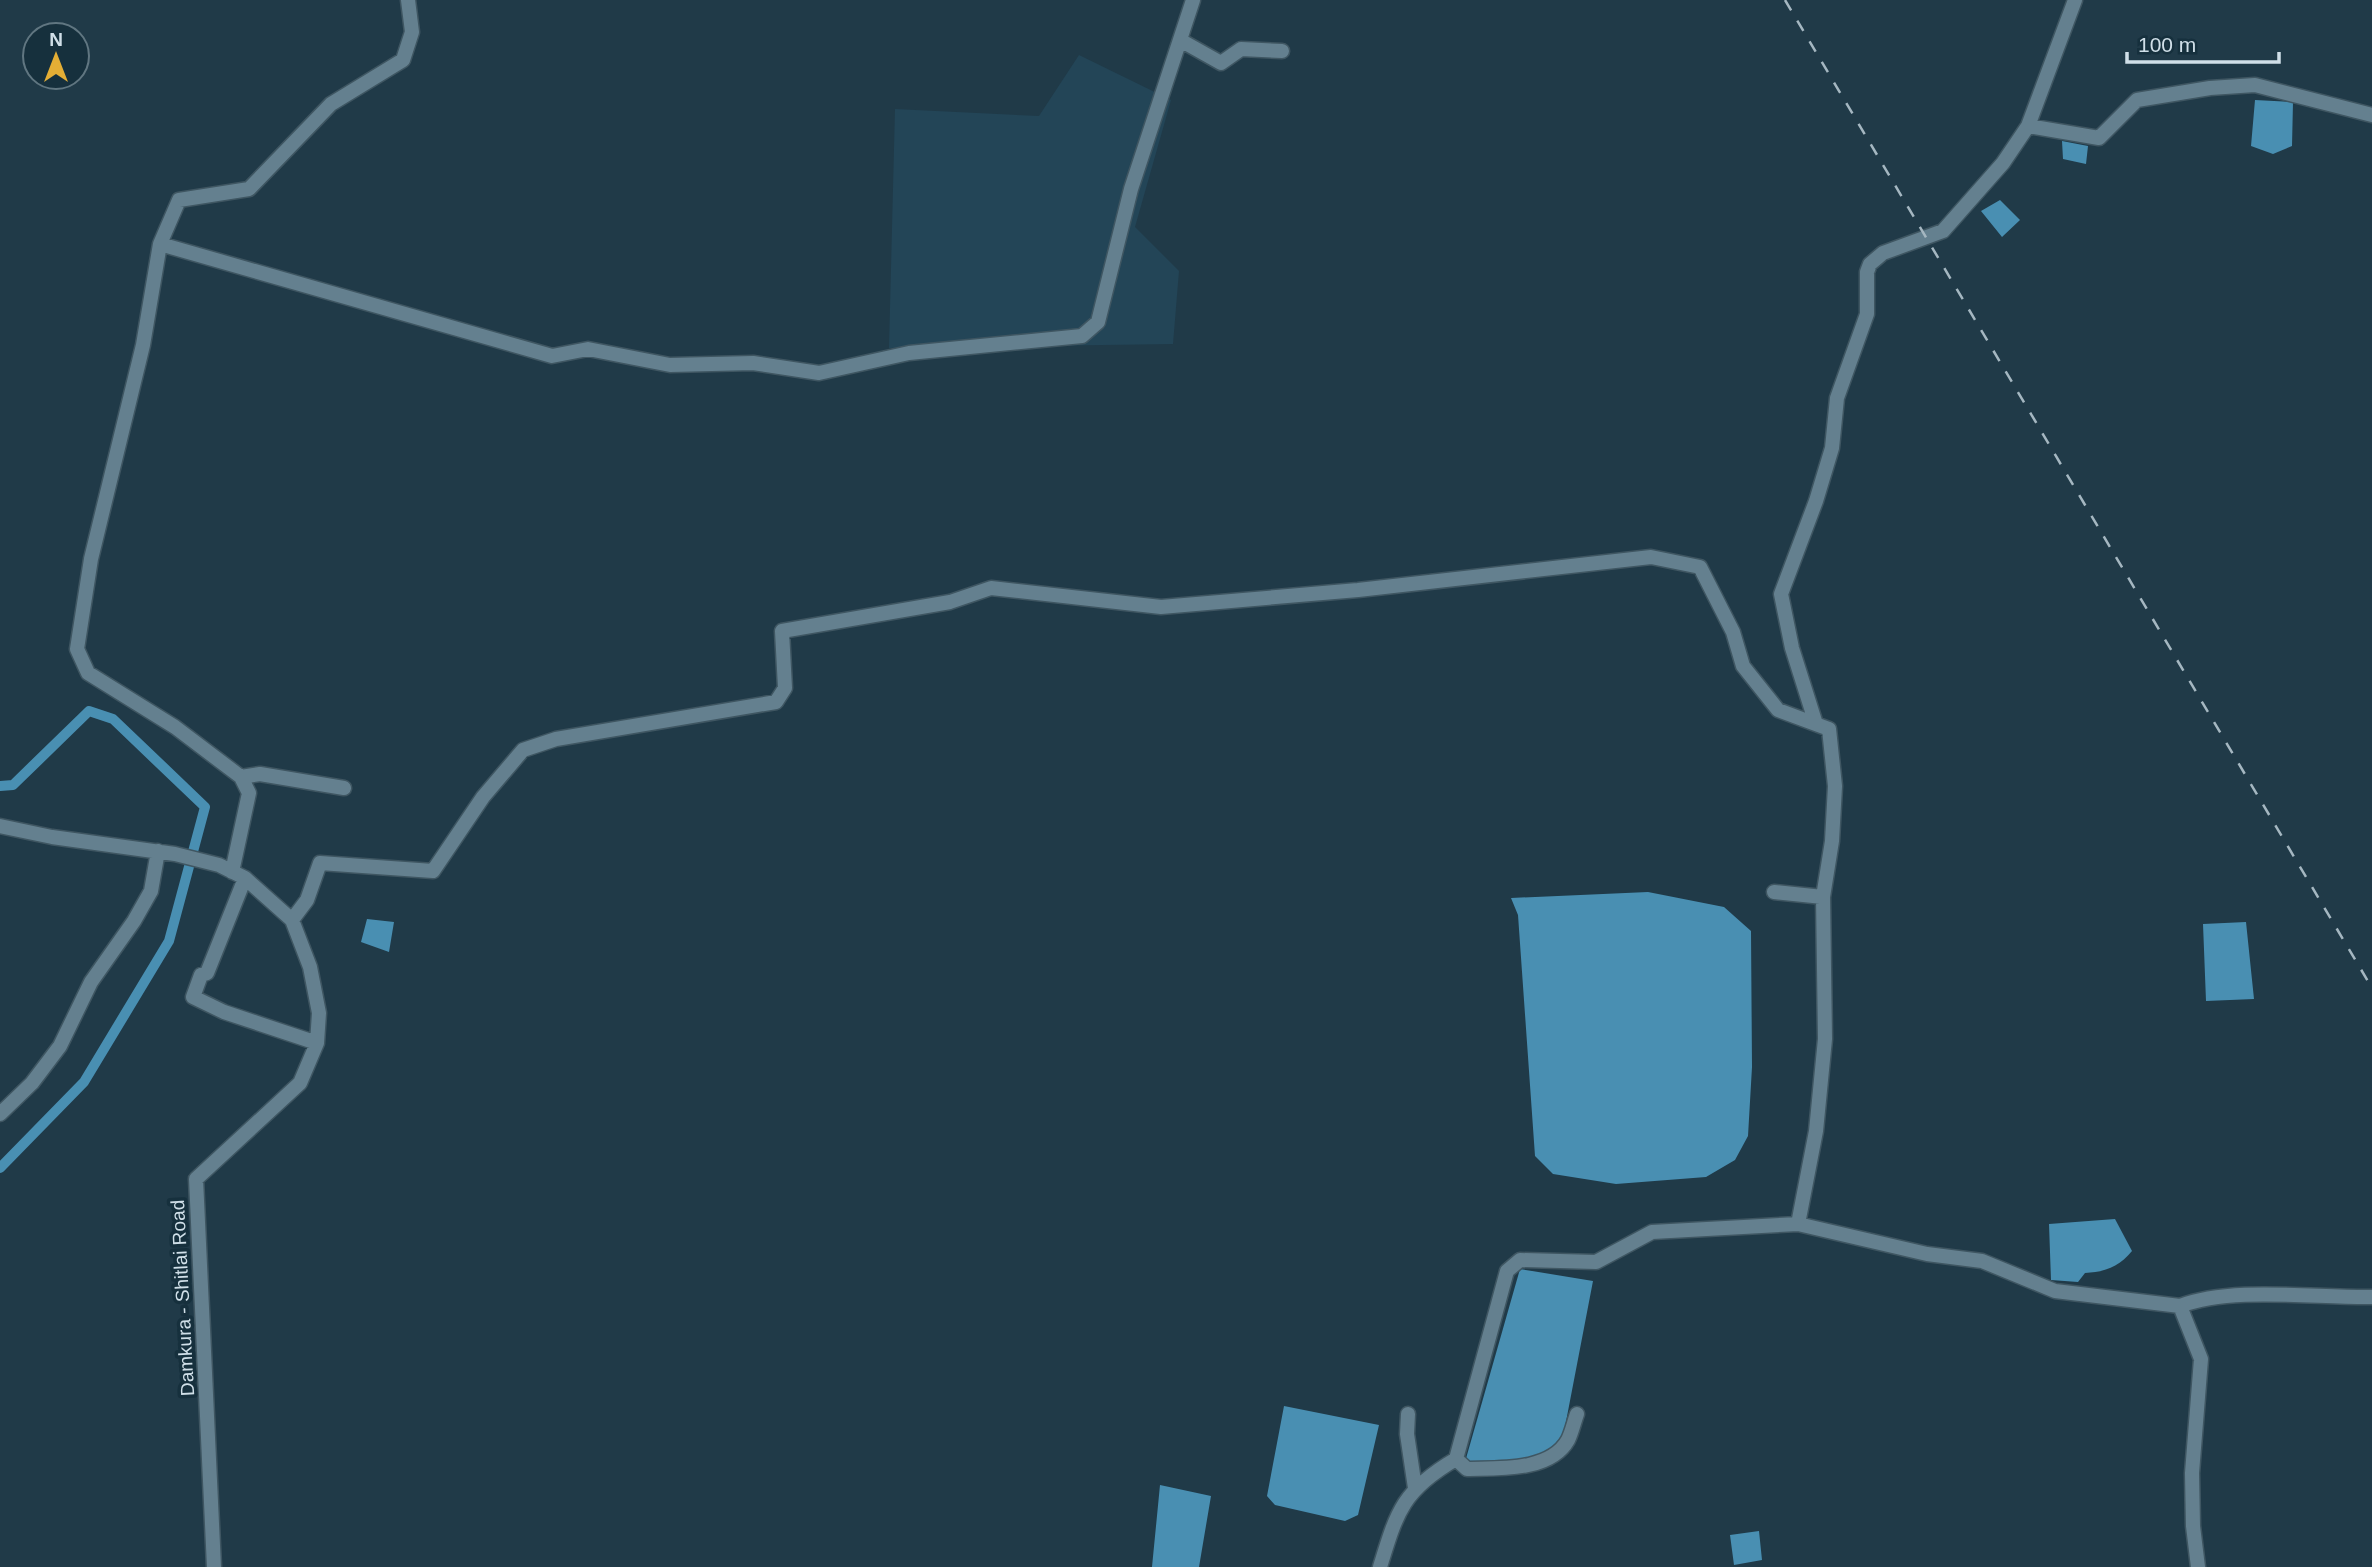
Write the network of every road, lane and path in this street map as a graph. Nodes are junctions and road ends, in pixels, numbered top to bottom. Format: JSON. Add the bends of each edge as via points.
{"nodes":[{"id":1,"x":408,"y":0,"type":"edge"},
{"id":2,"x":1193,"y":0,"type":"edge"},
{"id":3,"x":2075,"y":0,"type":"edge"},
{"id":4,"x":1180,"y":40,"type":"junction"},
{"id":5,"x":1282,"y":51,"type":"dead end"},
{"id":6,"x":2372,"y":115,"type":"edge"},
{"id":7,"x":2028,"y":126,"type":"junction"},
{"id":8,"x":160,"y":244,"type":"junction"},
{"id":9,"x":1816,"y":724,"type":"junction"},
{"id":10,"x":241,"y":777,"type":"junction"},
{"id":11,"x":344,"y":788,"type":"dead end"},
{"id":12,"x":0,"y":826,"type":"edge"},
{"id":13,"x":158,"y":851,"type":"junction"},
{"id":14,"x":232,"y":872,"type":"junction"},
{"id":15,"x":1774,"y":892,"type":"dead end"},
{"id":16,"x":1823,"y":897,"type":"junction"},
{"id":17,"x":292,"y":919,"type":"junction"},
{"id":18,"x":317,"y":1043,"type":"junction"},
{"id":19,"x":0,"y":1114,"type":"edge"},
{"id":20,"x":1798,"y":1224,"type":"junction"},
{"id":21,"x":2372,"y":1297,"type":"edge"},
{"id":22,"x":2180,"y":1306,"type":"junction"},
{"id":23,"x":1408,"y":1414,"type":"dead end"},
{"id":24,"x":1577,"y":1414,"type":"dead end"},
{"id":25,"x":1456,"y":1459,"type":"junction"},
{"id":26,"x":1415,"y":1488,"type":"junction"},
{"id":27,"x":214,"y":1567,"type":"edge"},
{"id":28,"x":1380,"y":1567,"type":"edge"},
{"id":29,"x":2199,"y":1567,"type":"edge"}],
"edges":[{"from":1,"to":8,"type":"street","via":[[412,32],[403,60],[331,104],[249,189],[180,200]]},
{"from":2,"to":4,"type":"street"},
{"from":3,"to":7,"type":"street"},
{"from":4,"to":5,"type":"street","via":[[1221,63],[1241,49]]},
{"from":4,"to":8,"type":"street","via":[[1131,189],[1098,322],[1082,336],[909,353],[819,373],[753,363],[670,365],[588,349],[552,356]]},
{"from":6,"to":7,"type":"street","via":[[2255,85],[2137,100],[2099,138]]},
{"from":7,"to":9,"type":"street","via":[[2003,163],[1942,231],[1883,253],[1867,272],[1867,314],[1837,398],[1832,447],[1781,594]]},
{"from":8,"to":10,"type":"street","via":[[143,345],[91,559],[77,649],[88,673],[175,727]]},
{"from":9,"to":16,"type":"street","via":[[1829,729],[1835,786]]},
{"from":9,"to":17,"type":"street","via":[[1778,709],[1742,666],[1733,632],[1700,567],[1651,557],[1161,607],[991,589],[950,602],[782,631],[785,688],[776,702],[556,739],[523,750],[482,797],[433,871],[320,863],[307,900]]},
{"from":10,"to":11,"type":"street","via":[[260,774]]},
{"from":10,"to":14,"type":"street","via":[[249,793]]},
{"from":12,"to":13,"type":"street"},
{"from":13,"to":14,"type":"street"},
{"from":13,"to":19,"type":"street","via":[[151,891],[91,982],[60,1046]]},
{"from":14,"to":17,"type":"street","name":"Damkura - Shitlai Road"},
{"from":14,"to":18,"type":"street","via":[[212,962],[193,997]]},
{"from":15,"to":16,"type":"street"},
{"from":16,"to":20,"type":"street","via":[[1825,1039],[1816,1131]]},
{"from":17,"to":18,"type":"street","name":"Damkura - Shitlai Road","via":[[310,967],[319,1013]]},
{"from":18,"to":27,"type":"street","name":"Damkura - Shitlai Road","via":[[300,1083],[195,1179]]},
{"from":20,"to":22,"type":"street","via":[[1982,1262],[2055,1291]]},
{"from":20,"to":25,"type":"street","via":[[1652,1232],[1596,1262],[1520,1260],[1507,1271]]},
{"from":21,"to":22,"type":"street","via":[[2229,1295]]},
{"from":22,"to":29,"type":"street","via":[[2201,1359],[2192,1473]]},
{"from":23,"to":26,"type":"street"},
{"from":24,"to":25,"type":"street","via":[[1567,1441],[1552,1458],[1514,1468],[1467,1469]]},
{"from":25,"to":26,"type":"street"},
{"from":26,"to":28,"type":"street","via":[[1395,1516]]}]}
